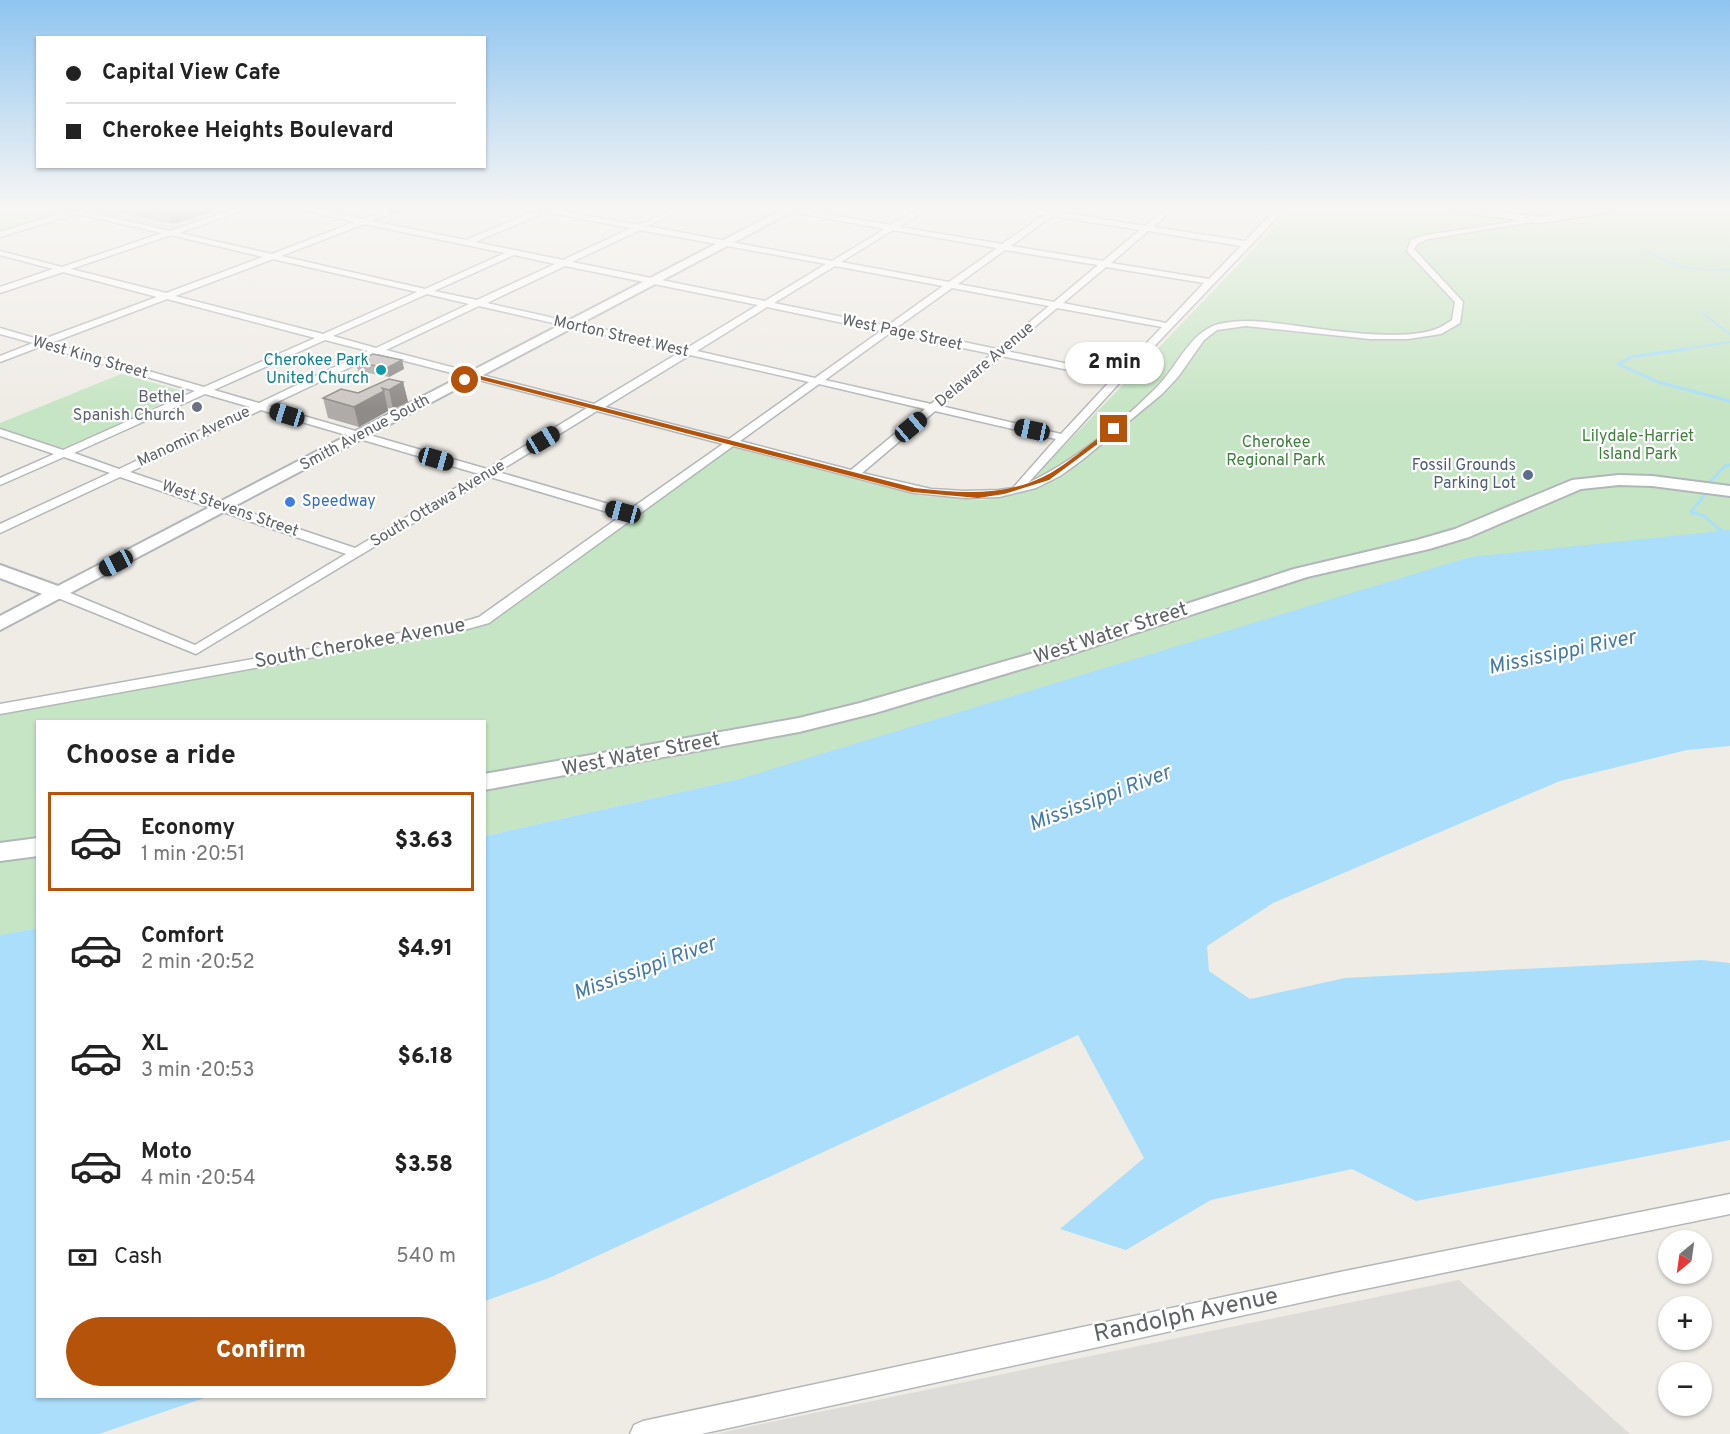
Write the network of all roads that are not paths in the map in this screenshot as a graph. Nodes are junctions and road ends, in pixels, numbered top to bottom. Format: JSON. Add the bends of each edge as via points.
{"nodes":[{"id":1,"x":46,"y":275,"type":"edge"},
{"id":2,"x":80,"y":275,"type":"edge"},
{"id":3,"x":221,"y":275,"type":"edge"},
{"id":4,"x":352,"y":275,"type":"edge"},
{"id":5,"x":464,"y":275,"type":"edge"},
{"id":6,"x":537,"y":275,"type":"edge"},
{"id":7,"x":621,"y":275,"type":"edge"},
{"id":8,"x":666,"y":275,"type":"edge"},
{"id":9,"x":815,"y":275,"type":"edge"},
{"id":10,"x":891,"y":275,"type":"edge"},
{"id":11,"x":965,"y":275,"type":"edge"},
{"id":12,"x":1091,"y":275,"type":"edge"},
{"id":13,"x":1169,"y":275,"type":"edge"},
{"id":14,"x":1218,"y":275,"type":"edge"},
{"id":15,"x":1433,"y":275,"type":"edge"},
{"id":16,"x":653,"y":282,"type":"junction"},
{"id":17,"x":1211,"y":282,"type":"junction"},
{"id":18,"x":950,"y":286,"type":"junction"},
{"id":19,"x":0,"y":290,"type":"edge"},
{"id":20,"x":426,"y":292,"type":"junction"},
{"id":21,"x":164,"y":297,"type":"junction"},
{"id":22,"x":477,"y":304,"type":"junction"},
{"id":23,"x":765,"y":305,"type":"junction"},
{"id":24,"x":1055,"y":306,"type":"junction"},
{"id":25,"x":569,"y":326,"type":"junction"},
{"id":26,"x":1169,"y":326,"type":"junction"},
{"id":27,"x":887,"y":330,"type":"junction"},
{"id":28,"x":0,"y":332,"type":"edge"},
{"id":29,"x":324,"y":337,"type":"junction"},
{"id":30,"x":42,"y":343,"type":"junction"},
{"id":31,"x":377,"y":351,"type":"junction"},
{"id":32,"x":687,"y":352,"type":"junction"},
{"id":33,"x":999,"y":353,"type":"junction"},
{"id":34,"x":0,"y":359,"type":"edge"},
{"id":35,"x":473,"y":376,"type":"junction"},
{"id":36,"x":1119,"y":377,"type":"junction"},
{"id":37,"x":816,"y":382,"type":"junction"},
{"id":38,"x":204,"y":390,"type":"junction"},
{"id":39,"x":260,"y":406,"type":"junction"},
{"id":40,"x":596,"y":408,"type":"junction"},
{"id":41,"x":933,"y":409,"type":"junction"},
{"id":42,"x":0,"y":432,"type":"edge"},
{"id":43,"x":358,"y":436,"type":"junction"},
{"id":44,"x":1062,"y":437,"type":"junction"},
{"id":45,"x":732,"y":442,"type":"junction"},
{"id":46,"x":64,"y":453,"type":"junction"},
{"id":47,"x":120,"y":472,"type":"junction"},
{"id":48,"x":487,"y":474,"type":"junction"},
{"id":49,"x":854,"y":474,"type":"junction"},
{"id":50,"x":0,"y":482,"type":"edge"},
{"id":51,"x":1016,"y":489,"type":"junction"},
{"id":52,"x":1730,"y":491,"type":"edge"},
{"id":53,"x":225,"y":507,"type":"junction"},
{"id":54,"x":629,"y":516,"type":"junction"},
{"id":55,"x":0,"y":529,"type":"edge"},
{"id":56,"x":357,"y":553,"type":"junction"},
{"id":57,"x":0,"y":571,"type":"edge"},
{"id":58,"x":58,"y":593,"type":"junction"},
{"id":59,"x":0,"y":624,"type":"edge"},
{"id":60,"x":196,"y":650,"type":"junction"},
{"id":61,"x":190,"y":674,"type":"junction"},
{"id":62,"x":0,"y":709,"type":"edge"},
{"id":63,"x":486,"y":782,"type":"edge"},
{"id":64,"x":36,"y":847,"type":"edge"},
{"id":65,"x":0,"y":852,"type":"edge"},
{"id":66,"x":1730,"y":1204,"type":"edge"},
{"id":67,"x":643,"y":1434,"type":"edge"}],
"edges":[{"from":1,"to":19,"type":"street"},
{"from":2,"to":21,"type":"street"},
{"from":3,"to":21,"type":"street"},
{"from":4,"to":20,"type":"street","name":"Morton Street West"},
{"from":5,"to":20,"type":"street"},
{"from":6,"to":22,"type":"street","name":"Manomin Avenue"},
{"from":7,"to":16,"type":"street","name":"West Page Street"},
{"from":8,"to":16,"type":"street","name":"Smith Avenue South"},
{"from":9,"to":23,"type":"street","name":"South Ottawa Avenue"},
{"from":10,"to":18,"type":"street"},
{"from":11,"to":18,"type":"street","name":"South Cherokee Avenue"},
{"from":12,"to":24,"type":"street","name":"Delaware Avenue"},
{"from":13,"to":17,"type":"street"},
{"from":14,"to":17,"type":"street"},
{"from":15,"to":51,"type":"street","via":[[1459,302],[1460,318],[1447,328],[1384,338],[1246,323],[1216,327],[1202,333],[1180,368],[1130,417],[1046,479]]},
{"from":16,"to":23,"type":"street","name":"West Page Street"},
{"from":16,"to":25,"type":"street","name":"Smith Avenue South"},
{"from":17,"to":26,"type":"street"},
{"from":18,"to":24,"type":"street"},
{"from":18,"to":27,"type":"street","name":"South Cherokee Avenue"},
{"from":20,"to":22,"type":"street","name":"Morton Street West"},
{"from":20,"to":29,"type":"street"},
{"from":21,"to":29,"type":"street"},
{"from":21,"to":30,"type":"street"},
{"from":22,"to":25,"type":"street","name":"Morton Street West"},
{"from":22,"to":31,"type":"street","name":"Manomin Avenue"},
{"from":23,"to":27,"type":"street","name":"West Page Street"},
{"from":23,"to":32,"type":"street","name":"South Ottawa Avenue"},
{"from":24,"to":26,"type":"street"},
{"from":24,"to":33,"type":"street","name":"Delaware Avenue"},
{"from":25,"to":32,"type":"street","name":"Morton Street West"},
{"from":25,"to":35,"type":"street","name":"Smith Avenue South"},
{"from":26,"to":36,"type":"street"},
{"from":27,"to":33,"type":"street","name":"West Page Street"},
{"from":27,"to":37,"type":"street","name":"South Cherokee Avenue"},
{"from":28,"to":30,"type":"street","name":"West King Street"},
{"from":29,"to":31,"type":"street"},
{"from":29,"to":38,"type":"street"},
{"from":30,"to":34,"type":"street"},
{"from":30,"to":38,"type":"street","name":"West King Street"},
{"from":31,"to":35,"type":"street"},
{"from":31,"to":39,"type":"street","name":"Manomin Avenue"},
{"from":32,"to":37,"type":"street","name":"Morton Street West"},
{"from":32,"to":40,"type":"street","name":"South Ottawa Avenue"},
{"from":33,"to":36,"type":"street","name":"West Page Street"},
{"from":33,"to":41,"type":"street","name":"Delaware Avenue"},
{"from":35,"to":40,"type":"street"},
{"from":35,"to":43,"type":"street","name":"Smith Avenue South"},
{"from":36,"to":44,"type":"street"},
{"from":37,"to":41,"type":"street","name":"Morton Street West"},
{"from":37,"to":45,"type":"street","name":"South Cherokee Avenue"},
{"from":38,"to":39,"type":"street","name":"West King Street"},
{"from":38,"to":46,"type":"street"},
{"from":39,"to":43,"type":"street","name":"West King Street"},
{"from":39,"to":47,"type":"street","name":"Manomin Avenue"},
{"from":40,"to":45,"type":"street"},
{"from":40,"to":48,"type":"street","name":"South Ottawa Avenue"},
{"from":41,"to":44,"type":"street","name":"Morton Street West"},
{"from":41,"to":49,"type":"street","name":"Delaware Avenue"},
{"from":42,"to":46,"type":"street","name":"West Stevens Street"},
{"from":43,"to":48,"type":"street","name":"West King Street"},
{"from":43,"to":53,"type":"street","name":"Smith Avenue South"},
{"from":44,"to":51,"type":"street"},
{"from":45,"to":49,"type":"street"},
{"from":45,"to":54,"type":"street","name":"South Cherokee Avenue"},
{"from":46,"to":47,"type":"street","name":"West Stevens Street"},
{"from":46,"to":50,"type":"street"},
{"from":47,"to":53,"type":"street","name":"West Stevens Street"},
{"from":47,"to":55,"type":"street","name":"Manomin Avenue"},
{"from":48,"to":54,"type":"street","name":"West King Street"},
{"from":48,"to":56,"type":"street","name":"South Ottawa Avenue"},
{"from":49,"to":51,"type":"street","via":[[949,495]]},
{"from":52,"to":63,"type":"street","name":"West Water Street","via":[[1619,480],[1578,484],[1462,533],[1301,573],[1048,655],[867,708]]},
{"from":53,"to":56,"type":"street","name":"West Stevens Street"},
{"from":53,"to":58,"type":"street","name":"Smith Avenue South"},
{"from":54,"to":61,"type":"street","name":"South Cherokee Avenue","via":[[475,624]]},
{"from":56,"to":60,"type":"street","name":"South Ottawa Avenue"},
{"from":57,"to":58,"type":"street"},
{"from":58,"to":59,"type":"street","name":"Smith Avenue South"},
{"from":58,"to":60,"type":"street"},
{"from":60,"to":61,"type":"street"},
{"from":61,"to":62,"type":"street","name":"South Cherokee Avenue"},
{"from":64,"to":65,"type":"street"},
{"from":66,"to":67,"type":"street","name":"Randolph Avenue","via":[[1340,1283]]}]}
